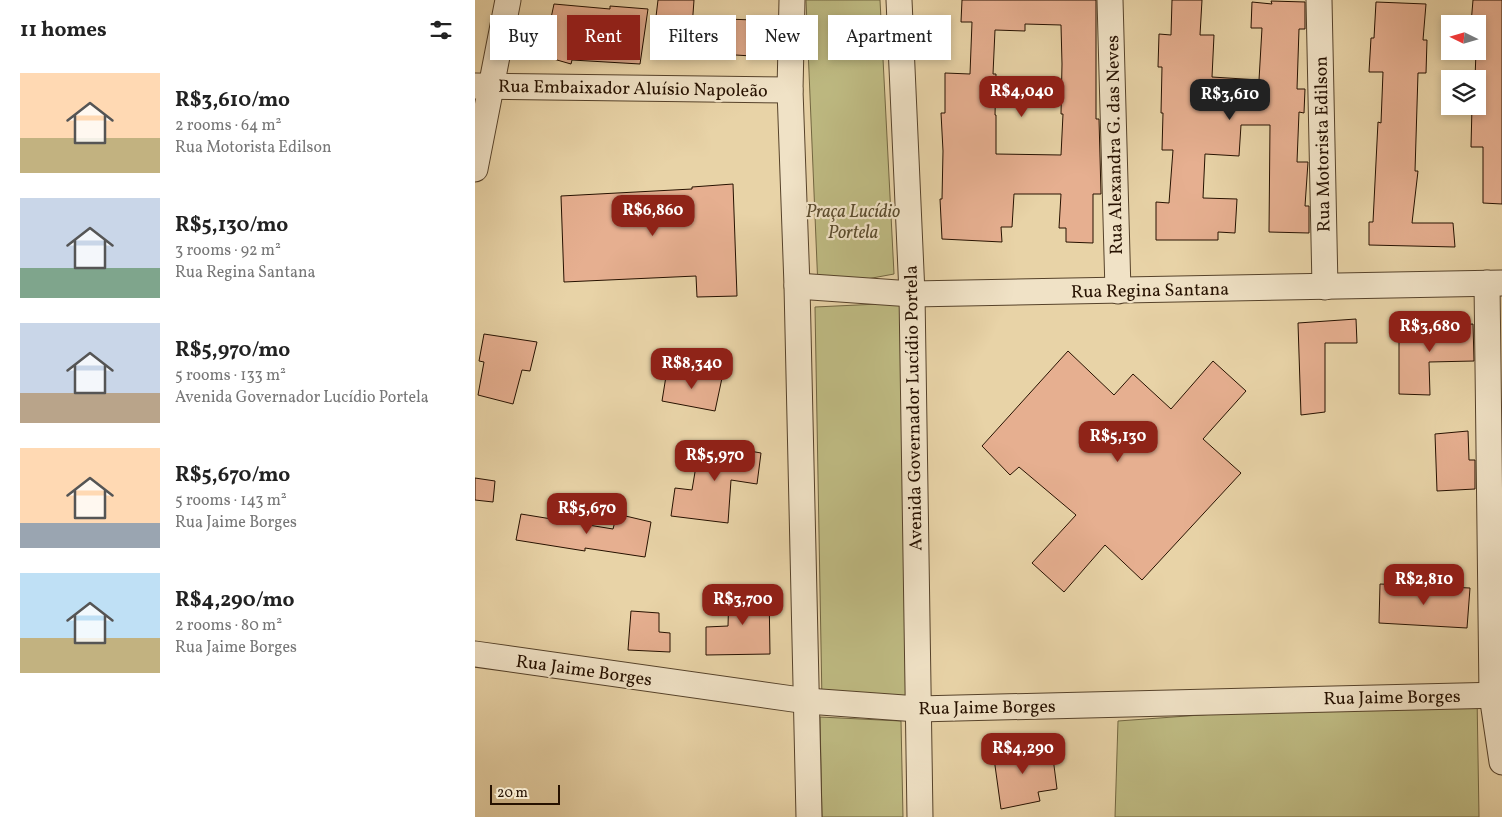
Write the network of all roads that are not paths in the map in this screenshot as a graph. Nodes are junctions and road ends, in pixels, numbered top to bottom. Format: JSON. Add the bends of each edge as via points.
{"nodes":[{"id":1,"x":508,"y":0,"type":"edge"},
{"id":2,"x":792,"y":0,"type":"edge"},
{"id":3,"x":899,"y":0,"type":"edge"},
{"id":4,"x":1110,"y":0,"type":"edge"},
{"id":5,"x":1319,"y":0,"type":"edge"},
{"id":6,"x":483,"y":87,"type":"edge"},
{"id":7,"x":790,"y":90,"type":"junction"},
{"id":8,"x":475,"y":169,"type":"edge"},
{"id":9,"x":1494,"y":283,"type":"edge"},
{"id":10,"x":797,"y":286,"type":"junction"},
{"id":11,"x":1325,"y":287,"type":"junction"},
{"id":12,"x":1118,"y":291,"type":"junction"},
{"id":13,"x":912,"y":294,"type":"junction"},
{"id":14,"x":475,"y":654,"type":"edge"},
{"id":15,"x":1497,"y":695,"type":"edge"},
{"id":16,"x":807,"y":701,"type":"junction"},
{"id":17,"x":918,"y":709,"type":"junction"},
{"id":18,"x":1502,"y":762,"type":"edge"},
{"id":19,"x":809,"y":817,"type":"edge"},
{"id":20,"x":920,"y":817,"type":"edge"}],
"edges":[{"from":1,"to":6,"type":"street"},
{"from":2,"to":7,"type":"street"},
{"from":3,"to":13,"type":"street","name":"Avenida Governador Lucídio Portela"},
{"from":4,"to":12,"type":"street","name":"Rua Alexandra G. das Neves"},
{"from":5,"to":11,"type":"street","name":"Rua Motorista Edilson"},
{"from":6,"to":7,"type":"street","name":"Rua Embaixador Aluísio Napoleão"},
{"from":6,"to":8,"type":"street"},
{"from":7,"to":10,"type":"street"},
{"from":9,"to":11,"type":"street","name":"Rua Regina Santana"},
{"from":9,"to":15,"type":"street"},
{"from":10,"to":13,"type":"street","name":"Rua Regina Santana"},
{"from":10,"to":16,"type":"street"},
{"from":11,"to":12,"type":"street","name":"Rua Regina Santana"},
{"from":12,"to":13,"type":"street","name":"Rua Regina Santana"},
{"from":13,"to":17,"type":"street","name":"Avenida Governador Lucídio Portela"},
{"from":14,"to":16,"type":"street","name":"Rua Jaime Borges"},
{"from":15,"to":17,"type":"street","name":"Rua Jaime Borges"},
{"from":15,"to":18,"type":"street"},
{"from":16,"to":17,"type":"street","name":"Rua Jaime Borges"},
{"from":16,"to":19,"type":"street"},
{"from":17,"to":20,"type":"street","name":"Avenida Governador Lucídio Portela"}]}
